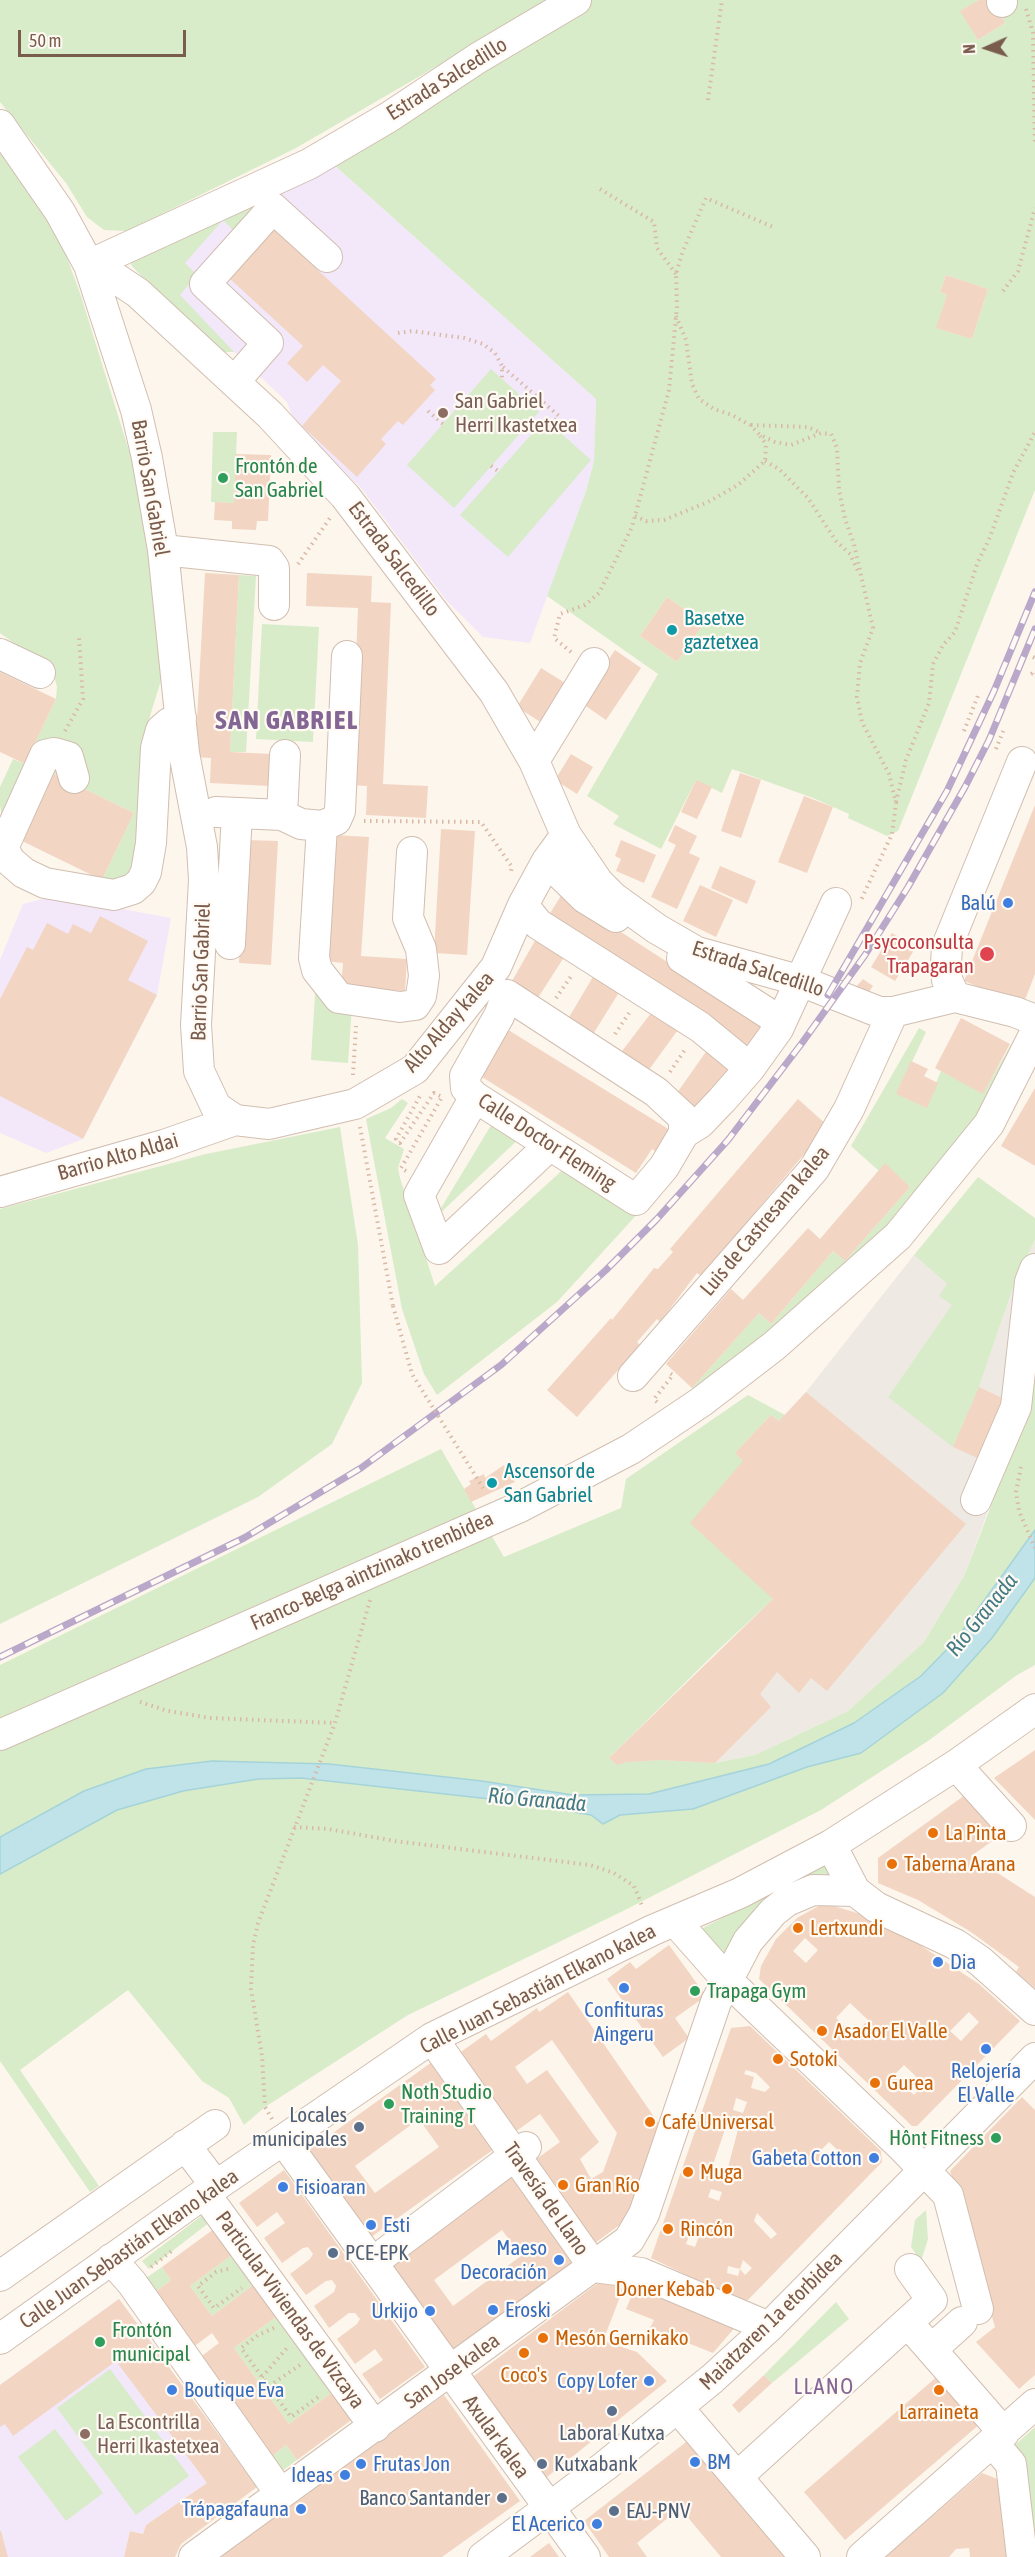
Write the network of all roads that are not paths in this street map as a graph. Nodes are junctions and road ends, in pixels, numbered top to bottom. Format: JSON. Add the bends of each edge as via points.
{"nodes":[{"id":1,"x":576,"y":0,"type":"edge"},
{"id":2,"x":0,"y":124,"type":"edge"},
{"id":3,"x":327,"y":257,"type":"dead end"},
{"id":4,"x":89,"y":265,"type":"junction"},
{"id":5,"x":234,"y":382,"type":"junction"},
{"id":6,"x":163,"y":550,"type":"junction"},
{"id":7,"x":274,"y":605,"type":"dead end"},
{"id":8,"x":0,"y":654,"type":"edge"},
{"id":9,"x":347,"y":656,"type":"dead end"},
{"id":10,"x":590,"y":671,"type":"road end"},
{"id":11,"x":40,"y":673,"type":"dead end"},
{"id":12,"x":181,"y":718,"type":"junction"},
{"id":13,"x":285,"y":755,"type":"dead end"},
{"id":14,"x":1009,"y":755,"type":"road end"},
{"id":15,"x":534,"y":761,"type":"junction"},
{"id":16,"x":74,"y":778,"type":"dead end"},
{"id":17,"x":195,"y":811,"type":"junction"},
{"id":18,"x":237,"y":813,"type":"junction"},
{"id":19,"x":282,"y":815,"type":"junction"},
{"id":20,"x":329,"y":823,"type":"junction"},
{"id":21,"x":566,"y":835,"type":"junction"},
{"id":22,"x":1,"y":845,"type":"edge"},
{"id":23,"x":412,"y":852,"type":"dead end"},
{"id":24,"x":547,"y":861,"type":"junction"},
{"id":25,"x":848,"y":902,"type":"road end"},
{"id":26,"x":523,"y":905,"type":"junction"},
{"id":27,"x":230,"y":944,"type":"dead end"},
{"id":28,"x":496,"y":967,"type":"junction"},
{"id":29,"x":798,"y":980,"type":"junction"},
{"id":30,"x":507,"y":995,"type":"junction"},
{"id":31,"x":960,"y":1002,"type":"junction"},
{"id":32,"x":893,"y":1012,"type":"junction"},
{"id":33,"x":772,"y":1016,"type":"dead end"},
{"id":34,"x":1035,"y":1020,"type":"edge"},
{"id":35,"x":1035,"y":1033,"type":"edge"},
{"id":36,"x":750,"y":1068,"type":"junction"},
{"id":37,"x":476,"y":1097,"type":"junction"},
{"id":38,"x":235,"y":1120,"type":"junction"},
{"id":39,"x":684,"y":1133,"type":"junction"},
{"id":40,"x":550,"y":1144,"type":"junction"},
{"id":41,"x":0,"y":1192,"type":"edge"},
{"id":42,"x":1035,"y":1269,"type":"edge"},
{"id":43,"x":642,"y":1366,"type":"road end"},
{"id":44,"x":976,"y":1500,"type":"dead end"},
{"id":45,"x":1035,"y":1709,"type":"edge"},
{"id":46,"x":0,"y":1735,"type":"edge"},
{"id":47,"x":956,"y":1765,"type":"junction"},
{"id":48,"x":1011,"y":1826,"type":"dead end"},
{"id":49,"x":831,"y":1845,"type":"junction"},
{"id":50,"x":855,"y":1892,"type":"junction"},
{"id":51,"x":665,"y":1926,"type":"junction"},
{"id":52,"x":727,"y":1980,"type":"junction"},
{"id":53,"x":1035,"y":2010,"type":"edge"},
{"id":54,"x":432,"y":2038,"type":"junction"},
{"id":55,"x":1035,"y":2058,"type":"edge"},
{"id":56,"x":214,"y":2125,"type":"dead end"},
{"id":57,"x":284,"y":2141,"type":"junction"},
{"id":58,"x":185,"y":2145,"type":"junction"},
{"id":59,"x":520,"y":2151,"type":"junction"},
{"id":60,"x":925,"y":2170,"type":"junction"},
{"id":61,"x":211,"y":2190,"type":"junction"},
{"id":62,"x":111,"y":2259,"type":"junction"},
{"id":63,"x":372,"y":2263,"type":"junction"},
{"id":64,"x":594,"y":2267,"type":"junction"},
{"id":65,"x":910,"y":2269,"type":"dead end"},
{"id":66,"x":0,"y":2276,"type":"edge"},
{"id":67,"x":908,"y":2323,"type":"junction"},
{"id":68,"x":769,"y":2327,"type":"junction"},
{"id":69,"x":0,"y":2339,"type":"edge"},
{"id":70,"x":932,"y":2349,"type":"junction"},
{"id":71,"x":450,"y":2373,"type":"junction"},
{"id":72,"x":1035,"y":2404,"type":"edge"},
{"id":73,"x":678,"y":2408,"type":"junction"},
{"id":74,"x":375,"y":2427,"type":"junction"},
{"id":75,"x":999,"y":2438,"type":"junction"},
{"id":76,"x":737,"y":2477,"type":"junction"},
{"id":77,"x":280,"y":2493,"type":"junction"},
{"id":78,"x":548,"y":2509,"type":"junction"},
{"id":79,"x":194,"y":2557,"type":"edge"},
{"id":80,"x":483,"y":2557,"type":"edge"},
{"id":81,"x":585,"y":2557,"type":"edge"},
{"id":82,"x":806,"y":2557,"type":"edge"},
{"id":83,"x":862,"y":2557,"type":"edge"},
{"id":84,"x":1022,"y":2557,"type":"edge"}],
"edges":[{"from":1,"to":4,"type":"street","name":"Estrada Salcedillo","via":[[309,164]]},
{"from":2,"to":4,"type":"street","via":[[60,212]]},
{"from":3,"to":5,"type":"street","via":[[273,208],[205,284],[268,343]]},
{"from":4,"to":5,"type":"street","name":"Estrada Salcedillo","via":[[138,293]]},
{"from":4,"to":6,"type":"street","name":"Barrio San Gabriel","via":[[135,410]]},
{"from":5,"to":15,"type":"street","name":"Estrada Salcedillo","via":[[345,495],[475,665]]},
{"from":6,"to":7,"type":"street","via":[[269,561],[274,568]]},
{"from":6,"to":12,"type":"street","name":"Barrio San Gabriel"},
{"from":8,"to":11,"type":"street"},
{"from":9,"to":20,"type":"street","via":[[340,811]]},
{"from":10,"to":15,"type":"street"},
{"from":12,"to":17,"type":"street","name":"Barrio San Gabriel"},
{"from":12,"to":22,"type":"street","via":[[161,730],[156,748],[146,872],[133,889],[114,895],[45,883],[10,861]]},
{"from":13,"to":19,"type":"street"},
{"from":14,"to":31,"type":"street","via":[[947,946],[947,980]]},
{"from":15,"to":21,"type":"street","name":"Estrada Salcedillo"},
{"from":16,"to":22,"type":"street","via":[[68,757],[45,754]]},
{"from":17,"to":18,"type":"street"},
{"from":17,"to":38,"type":"street","name":"Barrio San Gabriel","via":[[204,880],[196,1025],[199,1071],[216,1107]]},
{"from":18,"to":19,"type":"street"},
{"from":18,"to":27,"type":"street","name":"Barrio San Gabriel"},
{"from":19,"to":20,"type":"street","via":[[301,824]]},
{"from":20,"to":23,"type":"street","via":[[314,958],[317,970],[339,998],[399,1007],[415,1005],[421,996],[421,949],[408,918]]},
{"from":21,"to":24,"type":"street","name":"Alto Alday kalea"},
{"from":21,"to":29,"type":"street","name":"Estrada Salcedillo","via":[[598,882],[657,929],[697,952]]},
{"from":24,"to":26,"type":"street","name":"Alto Alday kalea"},
{"from":24,"to":33,"type":"street","name":"Estrada Salcedillo","via":[[585,898]]},
{"from":25,"to":29,"type":"street"},
{"from":26,"to":28,"type":"street","name":"Alto Alday kalea"},
{"from":26,"to":36,"type":"street","via":[[538,924],[700,1027]]},
{"from":28,"to":30,"type":"street"},
{"from":28,"to":38,"type":"street","name":"Alto Alday kalea","via":[[415,1069],[355,1104],[269,1124]]},
{"from":29,"to":32,"type":"street","name":"Estrada Salcedillo","via":[[871,1009]]},
{"from":29,"to":36,"type":"street","via":[[778,1029]]},
{"from":30,"to":37,"type":"street","name":"Calle Doctor Fleming","via":[[465,1076],[466,1088]]},
{"from":30,"to":39,"type":"street","via":[[656,1092],[684,1118]]},
{"from":31,"to":32,"type":"street"},
{"from":31,"to":34,"type":"street"},
{"from":32,"to":43,"type":"street","name":"Luis de Castresana kalea","via":[[849,1109],[814,1168]]},
{"from":35,"to":46,"type":"street","name":"Franco-Belga aintzinako trenbidea","via":[[989,1124],[898,1236],[774,1346],[701,1402],[631,1449],[520,1507]]},
{"from":36,"to":39,"type":"street","via":[[700,1123]]},
{"from":37,"to":40,"type":"street","name":"Calle Doctor Fleming"},
{"from":37,"to":40,"type":"street","via":[[419,1195],[439,1250]]},
{"from":38,"to":41,"type":"street","name":"Barrio Alto Aldai","via":[[164,1145]]},
{"from":39,"to":40,"type":"street","name":"Calle Doctor Fleming","via":[[664,1167],[636,1200]]},
{"from":42,"to":44,"type":"street","via":[[1030,1282],[1016,1407]]},
{"from":45,"to":47,"type":"street","name":"Calle Juan Sebastián Elkano kalea"},
{"from":47,"to":48,"type":"street"},
{"from":47,"to":49,"type":"street","name":"Calle Juan Sebastián Elkano kalea"},
{"from":49,"to":50,"type":"street"},
{"from":49,"to":51,"type":"street","name":"Calle Juan Sebastián Elkano kalea","via":[[740,1893]]},
{"from":50,"to":52,"type":"street","via":[[813,1890],[787,1901],[760,1926]]},
{"from":50,"to":53,"type":"street","via":[[876,1907],[955,1944]]},
{"from":51,"to":52,"type":"street"},
{"from":51,"to":54,"type":"street","name":"Calle Juan Sebastián Elkano kalea"},
{"from":52,"to":60,"type":"street"},
{"from":52,"to":64,"type":"street","name":"San Jose kalea","via":[[716,2002],[644,2214],[629,2240]]},
{"from":54,"to":57,"type":"street","name":"Calle Juan Sebastián Elkano kalea"},
{"from":54,"to":59,"type":"street","name":"Travesía de Llano"},
{"from":55,"to":60,"type":"street","name":"Maiatzaren 1a etorbidea"},
{"from":56,"to":58,"type":"street"},
{"from":57,"to":61,"type":"street","name":"Calle Juan Sebastián Elkano kalea"},
{"from":57,"to":63,"type":"street","name":"Axular kalea"},
{"from":58,"to":61,"type":"street","name":"Particular Viviendas de Vizcaya"},
{"from":58,"to":66,"type":"street"},
{"from":59,"to":63,"type":"street"},
{"from":59,"to":64,"type":"street","name":"Travesía de Llano"},
{"from":60,"to":68,"type":"street","name":"Maiatzaren 1a etorbidea"},
{"from":60,"to":70,"type":"street","via":[[948,2195],[970,2316]]},
{"from":61,"to":62,"type":"street","name":"Calle Juan Sebastián Elkano kalea"},
{"from":61,"to":74,"type":"street","name":"Particular Viviendas de Vizcaya","via":[[263,2273]]},
{"from":62,"to":69,"type":"street","name":"Calle Juan Sebastián Elkano kalea"},
{"from":62,"to":77,"type":"street"},
{"from":63,"to":71,"type":"street","name":"Axular kalea"},
{"from":64,"to":68,"type":"street","name":"Travesía de Llano","via":[[641,2273]]},
{"from":64,"to":71,"type":"street","name":"San Jose kalea"},
{"from":65,"to":67,"type":"street","via":[[932,2300]]},
{"from":67,"to":70,"type":"street"},
{"from":67,"to":76,"type":"street"},
{"from":68,"to":73,"type":"street","name":"Maiatzaren 1a etorbidea"},
{"from":70,"to":75,"type":"street"},
{"from":71,"to":74,"type":"street","name":"San Jose kalea"},
{"from":71,"to":78,"type":"street","name":"Axular kalea"},
{"from":72,"to":75,"type":"street"},
{"from":73,"to":76,"type":"street"},
{"from":73,"to":78,"type":"street","name":"Maiatzaren 1a etorbidea"},
{"from":74,"to":77,"type":"street","name":"San Jose kalea"},
{"from":75,"to":83,"type":"street"},
{"from":75,"to":84,"type":"street","via":[[1011,2464]]},
{"from":76,"to":82,"type":"street"},
{"from":77,"to":79,"type":"street","name":"San Jose kalea"},
{"from":78,"to":80,"type":"street","name":"Maiatzaren 1a etorbidea"},
{"from":78,"to":81,"type":"street","name":"Axular kalea"}]}
